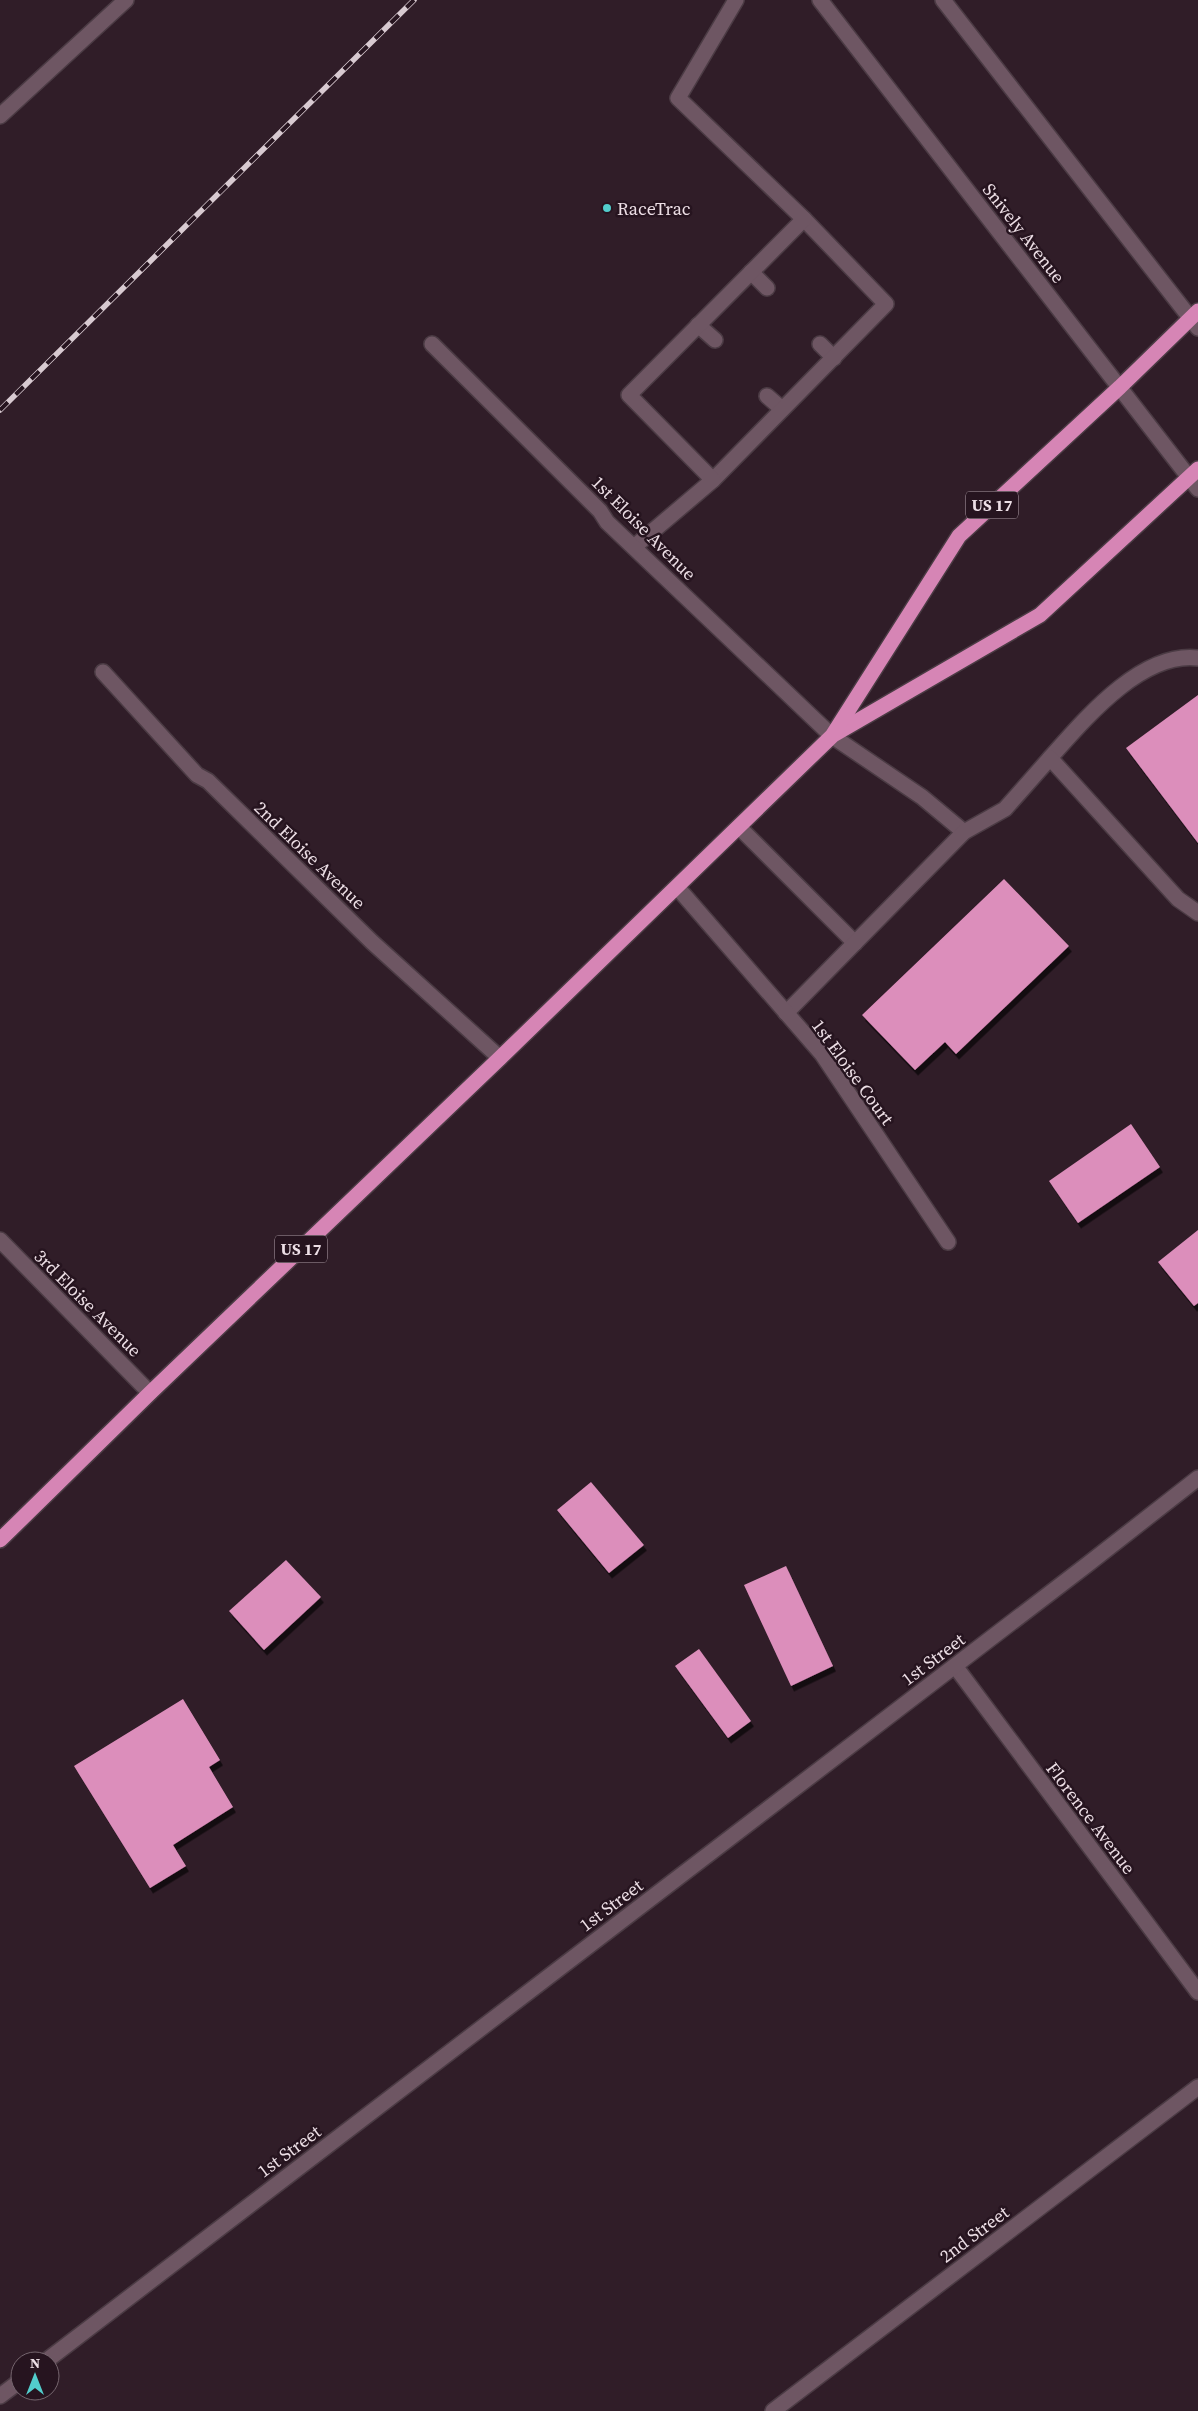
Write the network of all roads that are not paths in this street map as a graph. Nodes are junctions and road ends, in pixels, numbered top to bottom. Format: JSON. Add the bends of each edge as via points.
{"nodes":[{"id":1,"x":126,"y":0,"type":"edge"},
{"id":2,"x":736,"y":0,"type":"edge"},
{"id":3,"x":820,"y":0,"type":"edge"},
{"id":4,"x":943,"y":0,"type":"edge"},
{"id":5,"x":0,"y":116,"type":"edge"},
{"id":6,"x":804,"y":219,"type":"junction"},
{"id":7,"x":751,"y":272,"type":"junction"},
{"id":8,"x":767,"y":288,"type":"dead end"},
{"id":9,"x":1196,"y":319,"type":"edge"},
{"id":10,"x":698,"y":325,"type":"junction"},
{"id":11,"x":715,"y":340,"type":"dead end"},
{"id":12,"x":432,"y":344,"type":"dead end"},
{"id":13,"x":820,"y":344,"type":"dead end"},
{"id":14,"x":834,"y":358,"type":"junction"},
{"id":15,"x":1120,"y":387,"type":"junction"},
{"id":16,"x":768,"y":396,"type":"dead end"},
{"id":17,"x":782,"y":409,"type":"junction"},
{"id":18,"x":1195,"y":478,"type":"edge"},
{"id":19,"x":713,"y":480,"type":"junction"},
{"id":20,"x":634,"y":548,"type":"junction"},
{"id":21,"x":1198,"y":658,"type":"edge"},
{"id":22,"x":103,"y":672,"type":"dead end"},
{"id":23,"x":832,"y":736,"type":"junction"},
{"id":24,"x":1050,"y":758,"type":"junction"},
{"id":25,"x":739,"y":827,"type":"junction"},
{"id":26,"x":964,"y":832,"type":"junction"},
{"id":27,"x":677,"y":887,"type":"junction"},
{"id":28,"x":1198,"y":913,"type":"edge"},
{"id":29,"x":855,"y":942,"type":"junction"},
{"id":30,"x":786,"y":1013,"type":"junction"},
{"id":31,"x":500,"y":1058,"type":"junction"},
{"id":32,"x":0,"y":1240,"type":"edge"},
{"id":33,"x":948,"y":1242,"type":"dead end"},
{"id":34,"x":150,"y":1393,"type":"junction"},
{"id":35,"x":1198,"y":1478,"type":"edge"},
{"id":36,"x":0,"y":1540,"type":"edge"},
{"id":37,"x":955,"y":1666,"type":"junction"},
{"id":38,"x":1198,"y":1992,"type":"edge"},
{"id":39,"x":1198,"y":2087,"type":"edge"},
{"id":40,"x":59,"y":2351,"type":"edge"},
{"id":41,"x":10,"y":2388,"type":"edge"},
{"id":42,"x":0,"y":2396,"type":"edge"},
{"id":43,"x":773,"y":2411,"type":"edge"}],
"edges":[{"from":1,"to":5,"type":"street"},
{"from":2,"to":6,"type":"street","via":[[678,98]]},
{"from":3,"to":15,"type":"street","name":"Snively Avenue"},
{"from":4,"to":9,"type":"street"},
{"from":6,"to":7,"type":"street"},
{"from":6,"to":14,"type":"street","via":[[886,304]]},
{"from":7,"to":8,"type":"street"},
{"from":7,"to":10,"type":"street"},
{"from":9,"to":15,"type":"highway","number":"US 17"},
{"from":10,"to":11,"type":"street"},
{"from":10,"to":19,"type":"street","via":[[629,395]]},
{"from":12,"to":20,"type":"street","name":"1st Eloise Avenue"},
{"from":13,"to":14,"type":"street"},
{"from":14,"to":17,"type":"street"},
{"from":15,"to":18,"type":"street","name":"Snively Avenue"},
{"from":15,"to":23,"type":"highway","number":"US 17","via":[[959,536]]},
{"from":16,"to":17,"type":"street"},
{"from":17,"to":19,"type":"street"},
{"from":18,"to":23,"type":"highway","number":"US 17","via":[[1040,615]]},
{"from":19,"to":20,"type":"street"},
{"from":20,"to":23,"type":"street","name":"1st Eloise Avenue"},
{"from":21,"to":24,"type":"street","via":[[1186,656],[1166,660],[1128,682],[1084,720]]},
{"from":22,"to":31,"type":"street","name":"2nd Eloise Avenue","via":[[197,775],[208,781],[372,942]]},
{"from":23,"to":25,"type":"highway","number":"US 17"},
{"from":23,"to":26,"type":"street","name":"1st Eloise Avenue","via":[[922,797]]},
{"from":24,"to":26,"type":"street","via":[[1005,808]]},
{"from":24,"to":28,"type":"street","via":[[1178,898]]},
{"from":25,"to":27,"type":"highway","number":"US 17"},
{"from":25,"to":29,"type":"street"},
{"from":26,"to":29,"type":"street"},
{"from":27,"to":30,"type":"street","name":"1st Eloise Court"},
{"from":27,"to":31,"type":"highway","number":"US 17"},
{"from":29,"to":30,"type":"street"},
{"from":30,"to":33,"type":"street","name":"1st Eloise Court","via":[[822,1054]]},
{"from":31,"to":34,"type":"highway","number":"US 17"},
{"from":32,"to":34,"type":"street","name":"3rd Eloise Avenue"},
{"from":34,"to":36,"type":"highway","number":"US 17"},
{"from":35,"to":37,"type":"street","name":"1st Street"},
{"from":37,"to":38,"type":"street","name":"Florence Avenue"},
{"from":37,"to":40,"type":"street","name":"1st Street"},
{"from":39,"to":43,"type":"street","name":"2nd Street"},
{"from":41,"to":42,"type":"street"}]}
